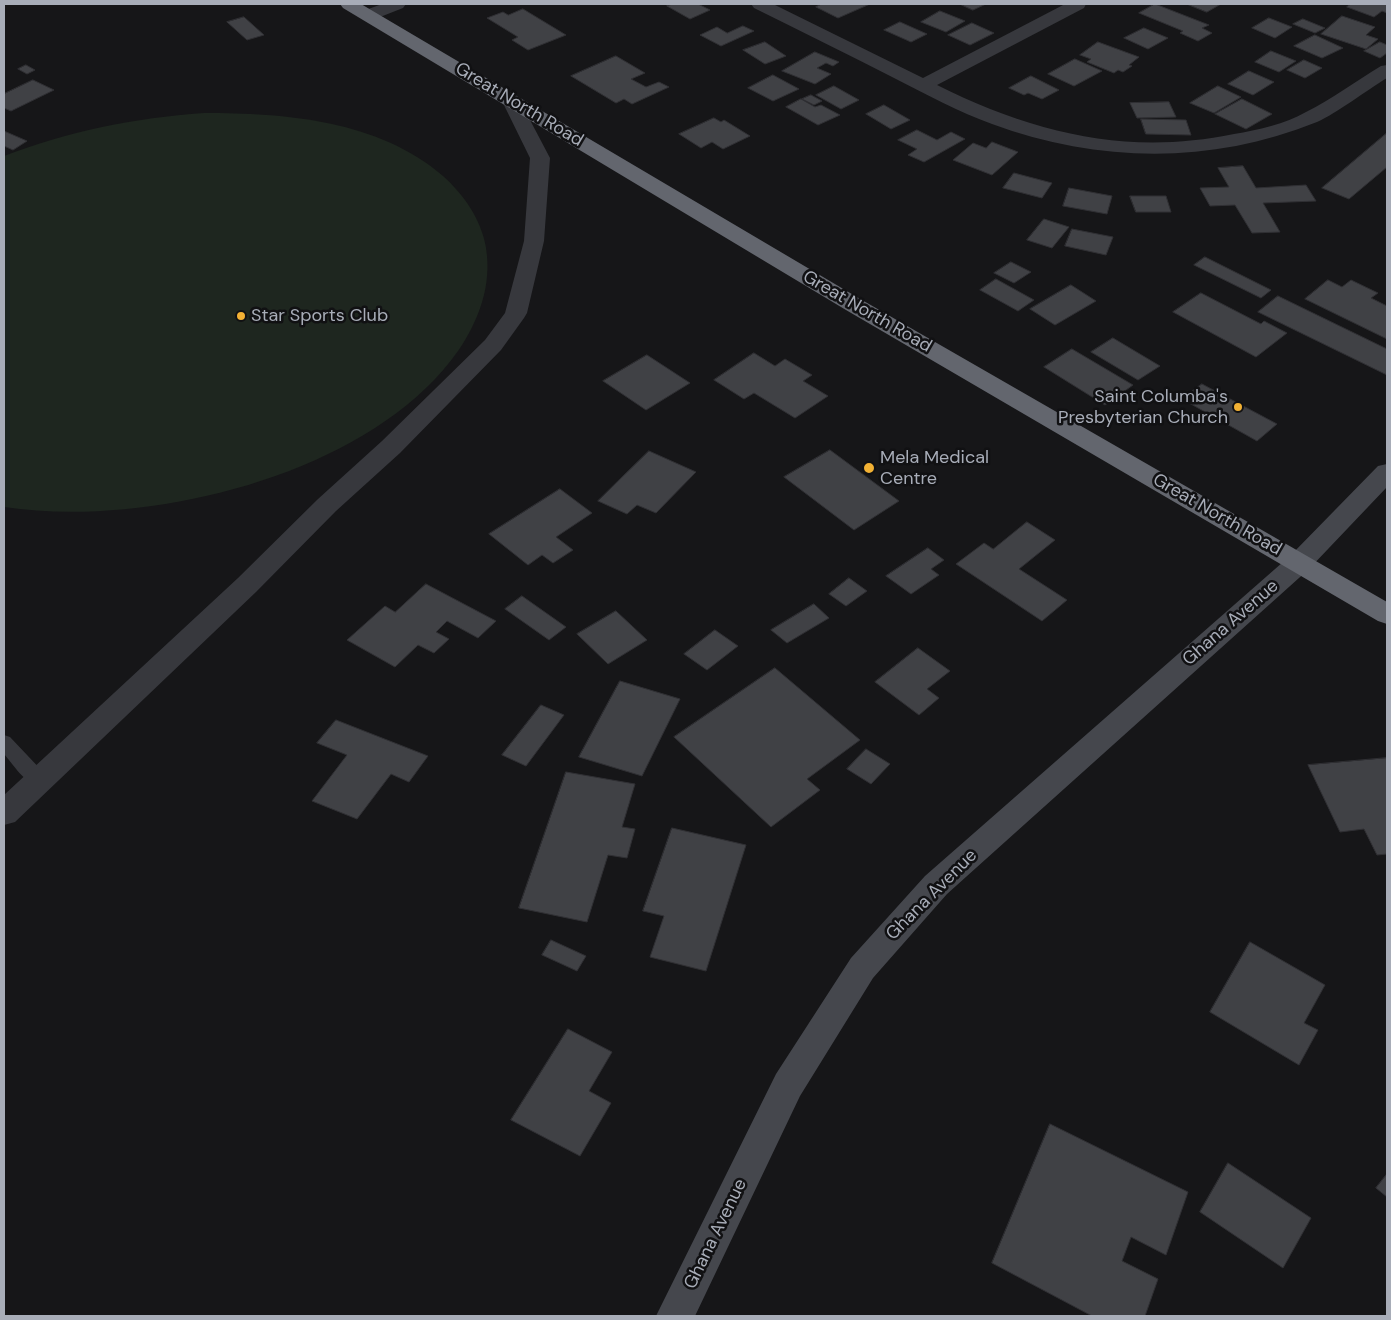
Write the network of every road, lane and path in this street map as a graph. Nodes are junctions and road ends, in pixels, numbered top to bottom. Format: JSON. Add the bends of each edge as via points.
{"nodes":[{"id":1,"x":349,"y":4,"type":"edge"},
{"id":2,"x":397,"y":4,"type":"edge"},
{"id":3,"x":760,"y":4,"type":"edge"},
{"id":4,"x":1078,"y":4,"type":"edge"},
{"id":5,"x":369,"y":15,"type":"junction"},
{"id":6,"x":1387,"y":70,"type":"edge"},
{"id":7,"x":924,"y":85,"type":"junction"},
{"id":8,"x":511,"y":102,"type":"junction"},
{"id":9,"x":1387,"y":472,"type":"edge"},
{"id":10,"x":1300,"y":562,"type":"junction"},
{"id":11,"x":1387,"y":614,"type":"edge"},
{"id":12,"x":4,"y":742,"type":"edge"},
{"id":13,"x":38,"y":779,"type":"junction"},
{"id":14,"x":4,"y":813,"type":"edge"},
{"id":15,"x":675,"y":1316,"type":"edge"}],
"edges":[{"from":1,"to":5,"type":"highway","name":"Great North Road"},
{"from":2,"to":5,"type":"street"},
{"from":3,"to":7,"type":"street"},
{"from":4,"to":7,"type":"street"},
{"from":5,"to":8,"type":"highway","name":"Great North Road"},
{"from":6,"to":7,"type":"street","via":[[1312,117],[1260,135],[1206,146],[1166,149],[1086,144],[1049,136],[998,120]]},
{"from":8,"to":10,"type":"highway","name":"Great North Road"},
{"from":8,"to":13,"type":"street","via":[[540,158],[534,241],[516,313],[505,329],[391,447]]},
{"from":9,"to":10,"type":"main road","name":"Ghana Avenue"},
{"from":10,"to":11,"type":"highway","name":"Great North Road"},
{"from":10,"to":15,"type":"main road","name":"Ghana Avenue","via":[[936,885],[862,968],[788,1085]]},
{"from":12,"to":13,"type":"lane"},
{"from":13,"to":14,"type":"street"}]}
